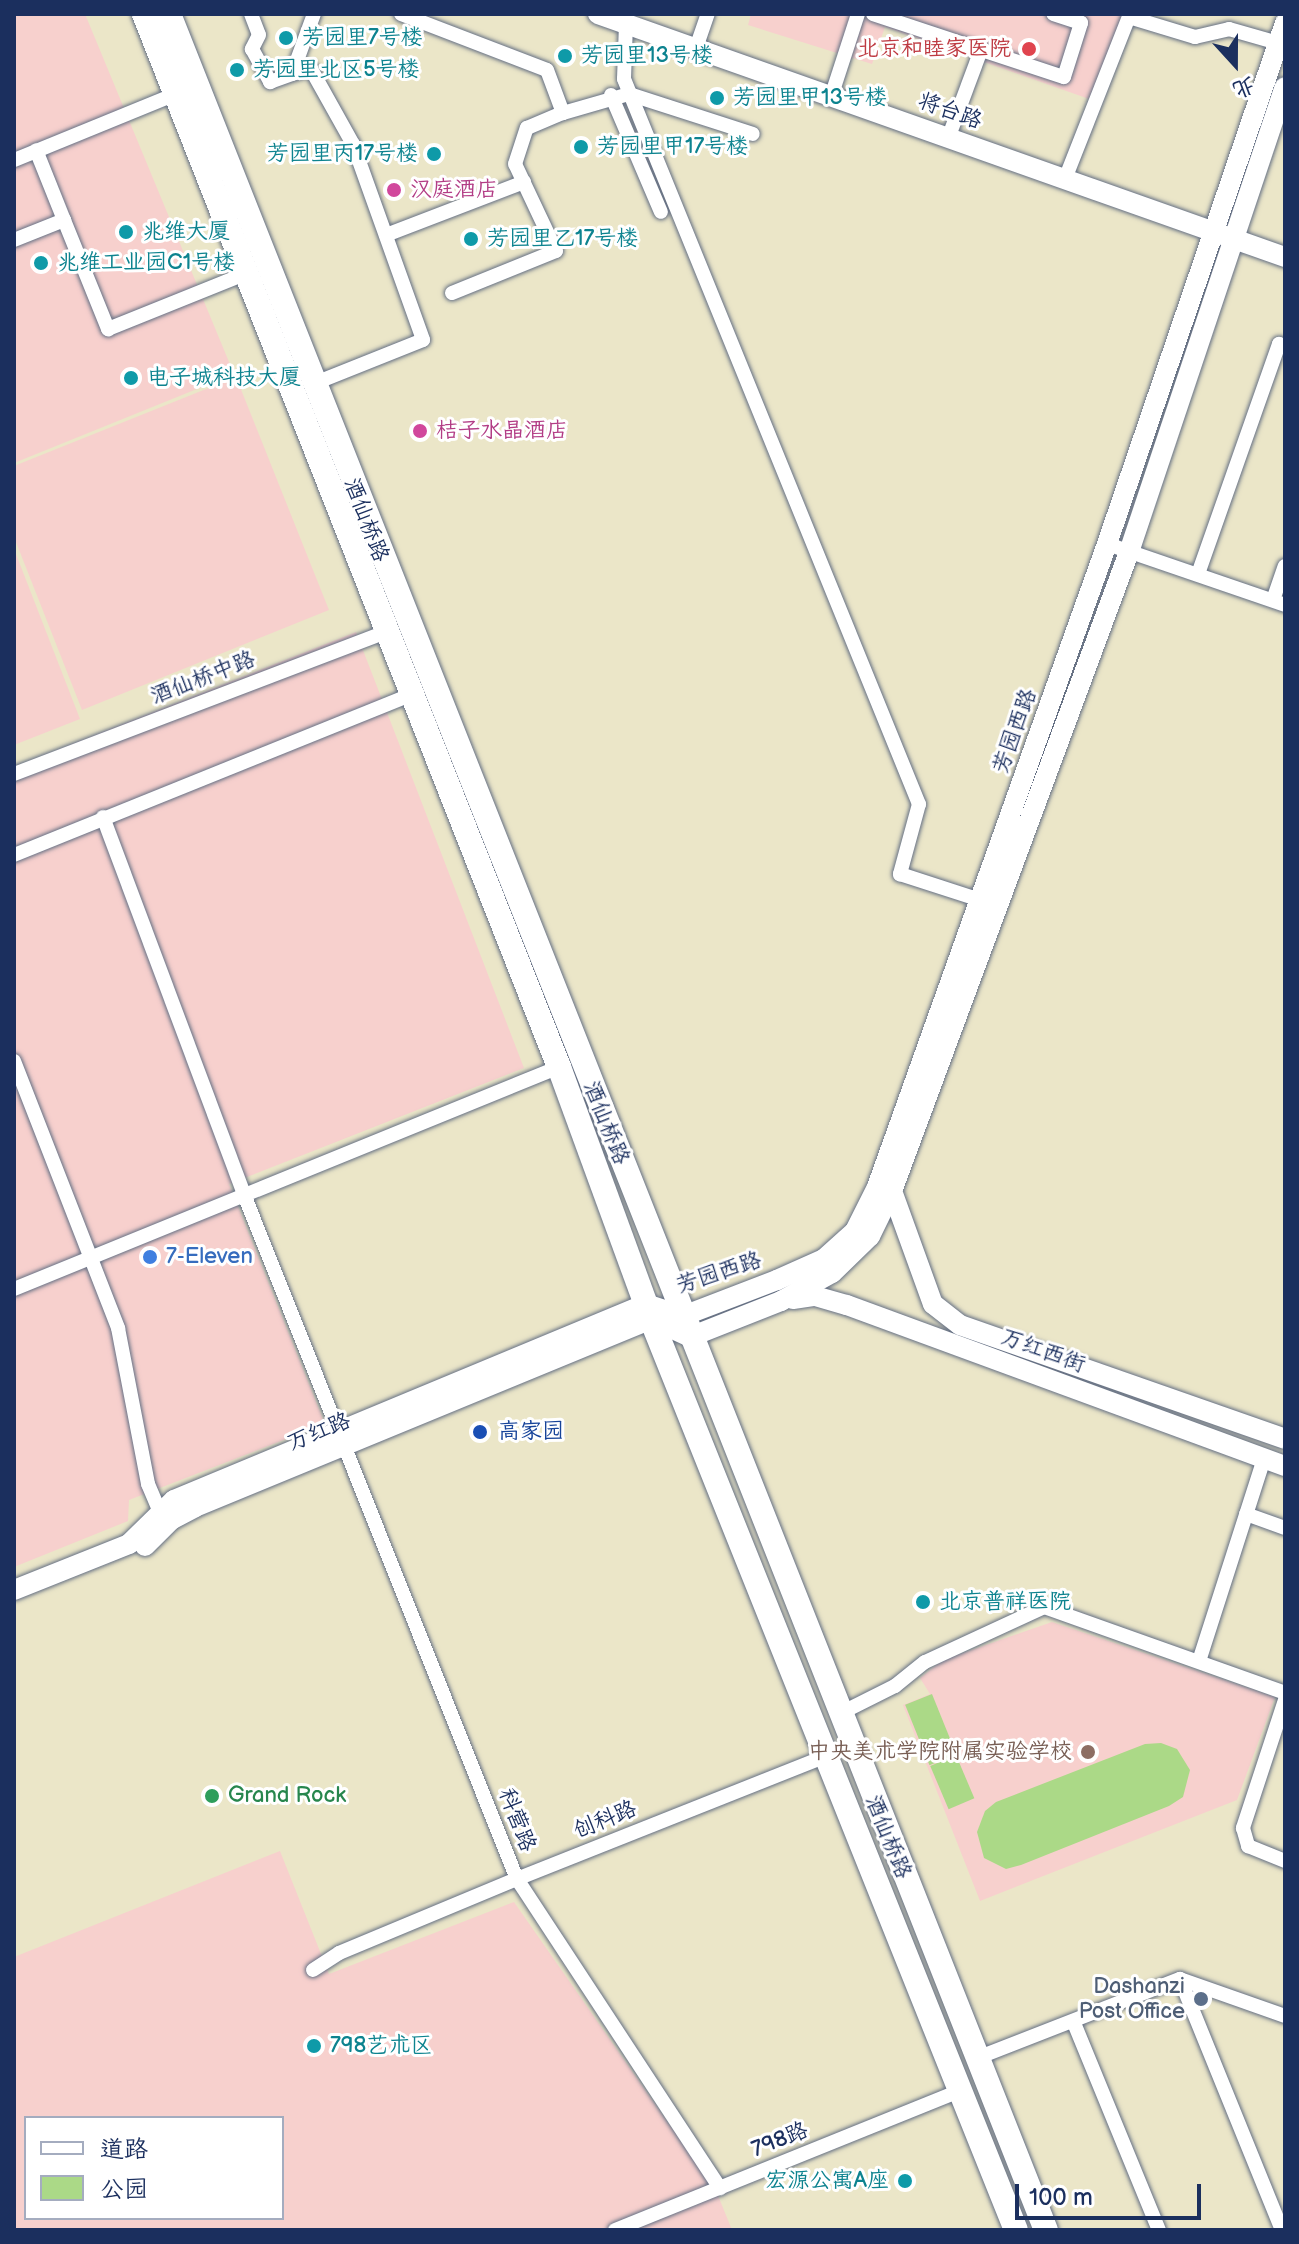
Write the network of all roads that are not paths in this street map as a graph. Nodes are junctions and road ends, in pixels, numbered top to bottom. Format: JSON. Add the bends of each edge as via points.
{"nodes":[{"id":1,"x":144,"y":14,"type":"edge"},
{"id":2,"x":169,"y":14,"type":"edge"},
{"id":3,"x":251,"y":14,"type":"edge"},
{"id":4,"x":314,"y":14,"type":"edge"},
{"id":5,"x":401,"y":14,"type":"edge"},
{"id":6,"x":598,"y":14,"type":"edge"},
{"id":7,"x":708,"y":14,"type":"edge"},
{"id":8,"x":858,"y":14,"type":"edge"},
{"id":9,"x":873,"y":14,"type":"edge"},
{"id":10,"x":1053,"y":14,"type":"edge"},
{"id":11,"x":1130,"y":16,"type":"edge"},
{"id":12,"x":1285,"y":23,"type":"edge"},
{"id":13,"x":626,"y":24,"type":"junction"},
{"id":14,"x":1278,"y":43,"type":"junction"},
{"id":15,"x":696,"y":48,"type":"junction"},
{"id":16,"x":981,"y":50,"type":"junction"},
{"id":17,"x":292,"y":74,"type":"junction"},
{"id":18,"x":1285,"y":87,"type":"edge"},
{"id":19,"x":176,"y":94,"type":"junction"},
{"id":20,"x":629,"y":94,"type":"junction"},
{"id":21,"x":832,"y":94,"type":"junction"},
{"id":22,"x":611,"y":95,"type":"junction"},
{"id":23,"x":563,"y":113,"type":"junction"},
{"id":24,"x":753,"y":134,"type":"dead end"},
{"id":25,"x":949,"y":136,"type":"junction"},
{"id":26,"x":36,"y":150,"type":"junction"},
{"id":27,"x":14,"y":160,"type":"edge"},
{"id":28,"x":1065,"y":179,"type":"junction"},
{"id":29,"x":524,"y":182,"type":"junction"},
{"id":30,"x":661,"y":212,"type":"dead end"},
{"id":31,"x":64,"y":220,"type":"junction"},
{"id":32,"x":1212,"y":232,"type":"junction"},
{"id":33,"x":386,"y":235,"type":"junction"},
{"id":34,"x":1234,"y":239,"type":"junction"},
{"id":35,"x":14,"y":240,"type":"edge"},
{"id":36,"x":1285,"y":257,"type":"edge"},
{"id":37,"x":247,"y":273,"type":"junction"},
{"id":38,"x":452,"y":293,"type":"dead end"},
{"id":39,"x":1285,"y":346,"type":"edge"},
{"id":40,"x":313,"y":384,"type":"junction"},
{"id":41,"x":1107,"y":544,"type":"junction"},
{"id":42,"x":1129,"y":552,"type":"junction"},
{"id":43,"x":1285,"y":566,"type":"edge"},
{"id":44,"x":1198,"y":574,"type":"junction"},
{"id":45,"x":1279,"y":603,"type":"edge"},
{"id":46,"x":396,"y":628,"type":"junction"},
{"id":47,"x":410,"y":695,"type":"junction"},
{"id":48,"x":14,"y":774,"type":"edge"},
{"id":49,"x":103,"y":817,"type":"junction"},
{"id":50,"x":14,"y":855,"type":"edge"},
{"id":51,"x":980,"y":900,"type":"junction"},
{"id":52,"x":14,"y":1061,"type":"edge"},
{"id":53,"x":559,"y":1067,"type":"junction"},
{"id":54,"x":892,"y":1191,"type":"junction"},
{"id":55,"x":243,"y":1192,"type":"junction"},
{"id":56,"x":90,"y":1256,"type":"junction"},
{"id":57,"x":14,"y":1289,"type":"edge"},
{"id":58,"x":781,"y":1301,"type":"junction"},
{"id":59,"x":649,"y":1311,"type":"junction"},
{"id":60,"x":687,"y":1326,"type":"junction"},
{"id":61,"x":1285,"y":1439,"type":"edge"},
{"id":62,"x":345,"y":1440,"type":"junction"},
{"id":63,"x":1264,"y":1459,"type":"junction"},
{"id":64,"x":1285,"y":1466,"type":"edge"},
{"id":65,"x":159,"y":1510,"type":"junction"},
{"id":66,"x":1246,"y":1514,"type":"junction"},
{"id":67,"x":1285,"y":1528,"type":"edge"},
{"id":68,"x":14,"y":1590,"type":"edge"},
{"id":69,"x":14,"y":1604,"type":"edge"},
{"id":70,"x":1200,"y":1658,"type":"junction"},
{"id":71,"x":1285,"y":1693,"type":"edge"},
{"id":72,"x":1285,"y":1700,"type":"edge"},
{"id":73,"x":839,"y":1714,"type":"junction"},
{"id":74,"x":829,"y":1755,"type":"junction"},
{"id":75,"x":1285,"y":1861,"type":"edge"},
{"id":76,"x":517,"y":1879,"type":"junction"},
{"id":77,"x":313,"y":1970,"type":"dead end"},
{"id":78,"x":1180,"y":1979,"type":"junction"},
{"id":79,"x":1285,"y":2016,"type":"edge"},
{"id":80,"x":1074,"y":2023,"type":"junction"},
{"id":81,"x":977,"y":2058,"type":"junction"},
{"id":82,"x":961,"y":2090,"type":"junction"},
{"id":83,"x":720,"y":2188,"type":"junction"},
{"id":84,"x":615,"y":2230,"type":"edge"},
{"id":85,"x":1016,"y":2230,"type":"edge"},
{"id":86,"x":1046,"y":2230,"type":"edge"},
{"id":87,"x":1159,"y":2230,"type":"edge"},
{"id":88,"x":1282,"y":2230,"type":"edge"}],
"edges":[{"from":1,"to":19,"type":"main road","name":"酒仙桥路"},
{"from":2,"to":40,"type":"main road","name":"酒仙桥路"},
{"from":3,"to":17,"type":"street","via":[[259,35],[252,49],[261,74],[270,82]]},
{"from":4,"to":17,"type":"street"},
{"from":5,"to":23,"type":"street","via":[[547,70]]},
{"from":6,"to":13,"type":"main road","name":"将台路"},
{"from":7,"to":15,"type":"street"},
{"from":8,"to":21,"type":"street"},
{"from":9,"to":16,"type":"street"},
{"from":10,"to":16,"type":"street","via":[[1081,23],[1064,77]]},
{"from":11,"to":14,"type":"street","via":[[1195,37],[1229,29]]},
{"from":11,"to":28,"type":"street"},
{"from":12,"to":14,"type":"main road","name":"芳园西路"},
{"from":13,"to":15,"type":"main road","name":"将台路"},
{"from":13,"to":20,"type":"street","via":[[624,79]]},
{"from":14,"to":32,"type":"main road","name":"芳园西路"},
{"from":15,"to":21,"type":"main road","name":"将台路"},
{"from":16,"to":25,"type":"street"},
{"from":17,"to":33,"type":"street","via":[[311,69],[353,144]]},
{"from":18,"to":34,"type":"main road","name":"芳园西路"},
{"from":19,"to":26,"type":"street"},
{"from":19,"to":37,"type":"main road","name":"酒仙桥路"},
{"from":20,"to":22,"type":"street"},
{"from":20,"to":24,"type":"street"},
{"from":20,"to":51,"type":"street","via":[[919,804],[900,874]]},
{"from":21,"to":25,"type":"main road","name":"将台路"},
{"from":22,"to":23,"type":"street"},
{"from":22,"to":30,"type":"street"},
{"from":23,"to":29,"type":"street","via":[[527,128],[515,164]]},
{"from":25,"to":28,"type":"main road","name":"将台路"},
{"from":26,"to":27,"type":"street"},
{"from":26,"to":31,"type":"street"},
{"from":28,"to":32,"type":"main road","name":"将台路"},
{"from":29,"to":33,"type":"street"},
{"from":29,"to":38,"type":"street","via":[[556,251]]},
{"from":31,"to":35,"type":"street"},
{"from":31,"to":37,"type":"street","via":[[108,329]]},
{"from":32,"to":34,"type":"main road","name":"将台路"},
{"from":32,"to":41,"type":"main road","name":"芳园西路"},
{"from":33,"to":40,"type":"street","via":[[423,340]]},
{"from":34,"to":36,"type":"main road","name":"将台路"},
{"from":34,"to":42,"type":"main road","name":"芳园西路"},
{"from":37,"to":46,"type":"main road","name":"酒仙桥路"},
{"from":39,"to":44,"type":"street","via":[[1279,344]]},
{"from":40,"to":46,"type":"main road","name":"酒仙桥路"},
{"from":41,"to":42,"type":"street"},
{"from":41,"to":51,"type":"main road","name":"芳园西路"},
{"from":42,"to":44,"type":"street"},
{"from":42,"to":54,"type":"main road","name":"芳园西路"},
{"from":43,"to":45,"type":"street"},
{"from":44,"to":45,"type":"street"},
{"from":46,"to":47,"type":"main road","name":"酒仙桥路"},
{"from":46,"to":48,"type":"street","name":"酒仙桥中路"},
{"from":46,"to":60,"type":"main road","name":"酒仙桥路"},
{"from":47,"to":49,"type":"street"},
{"from":47,"to":53,"type":"main road","name":"酒仙桥路"},
{"from":49,"to":50,"type":"street"},
{"from":49,"to":55,"type":"street","name":"科营路"},
{"from":51,"to":60,"type":"main road","name":"芳园西路","via":[[877,1187],[855,1231],[824,1259]]},
{"from":52,"to":56,"type":"street"},
{"from":53,"to":55,"type":"street"},
{"from":53,"to":59,"type":"main road","name":"酒仙桥路"},
{"from":54,"to":58,"type":"main road","name":"芳园西路","via":[[870,1236],[832,1273]]},
{"from":54,"to":61,"type":"main road","name":"万红西街","via":[[933,1304],[960,1325]]},
{"from":55,"to":56,"type":"street"},
{"from":55,"to":62,"type":"street","name":"科营路"},
{"from":56,"to":57,"type":"street"},
{"from":56,"to":65,"type":"street","via":[[118,1328],[148,1484]]},
{"from":58,"to":60,"type":"main road","name":"芳园西路"},
{"from":58,"to":63,"type":"main road","name":"万红西街","via":[[815,1296],[847,1305]]},
{"from":59,"to":60,"type":"main road","name":"芳园西路"},
{"from":59,"to":62,"type":"main road","name":"万红路"},
{"from":59,"to":74,"type":"main road","name":"酒仙桥路"},
{"from":60,"to":73,"type":"main road","name":"酒仙桥路"},
{"from":62,"to":65,"type":"main road","name":"万红路"},
{"from":62,"to":69,"type":"main road","name":"万红路","via":[[171,1520],[139,1552]]},
{"from":62,"to":76,"type":"street","name":"科营路"},
{"from":63,"to":64,"type":"main road","name":"万红西街"},
{"from":63,"to":66,"type":"street"},
{"from":65,"to":68,"type":"main road","name":"万红路","via":[[129,1544]]},
{"from":66,"to":67,"type":"street"},
{"from":66,"to":70,"type":"street"},
{"from":70,"to":71,"type":"street"},
{"from":70,"to":73,"type":"street","via":[[1044,1607],[925,1662],[895,1686]]},
{"from":72,"to":75,"type":"street","via":[[1243,1828],[1248,1846]]},
{"from":73,"to":81,"type":"main road","name":"酒仙桥路"},
{"from":74,"to":76,"type":"street","name":"创科路"},
{"from":74,"to":82,"type":"main road","name":"酒仙桥路"},
{"from":76,"to":77,"type":"street","name":"创科路","via":[[339,1953]]},
{"from":76,"to":83,"type":"street","name":"科营路"},
{"from":78,"to":79,"type":"street"},
{"from":78,"to":80,"type":"street"},
{"from":78,"to":88,"type":"street"},
{"from":80,"to":81,"type":"street"},
{"from":80,"to":87,"type":"street"},
{"from":81,"to":86,"type":"main road","name":"酒仙桥路"},
{"from":82,"to":83,"type":"street","name":"798路"},
{"from":82,"to":85,"type":"main road","name":"酒仙桥路"},
{"from":83,"to":84,"type":"street","name":"798路"}]}
